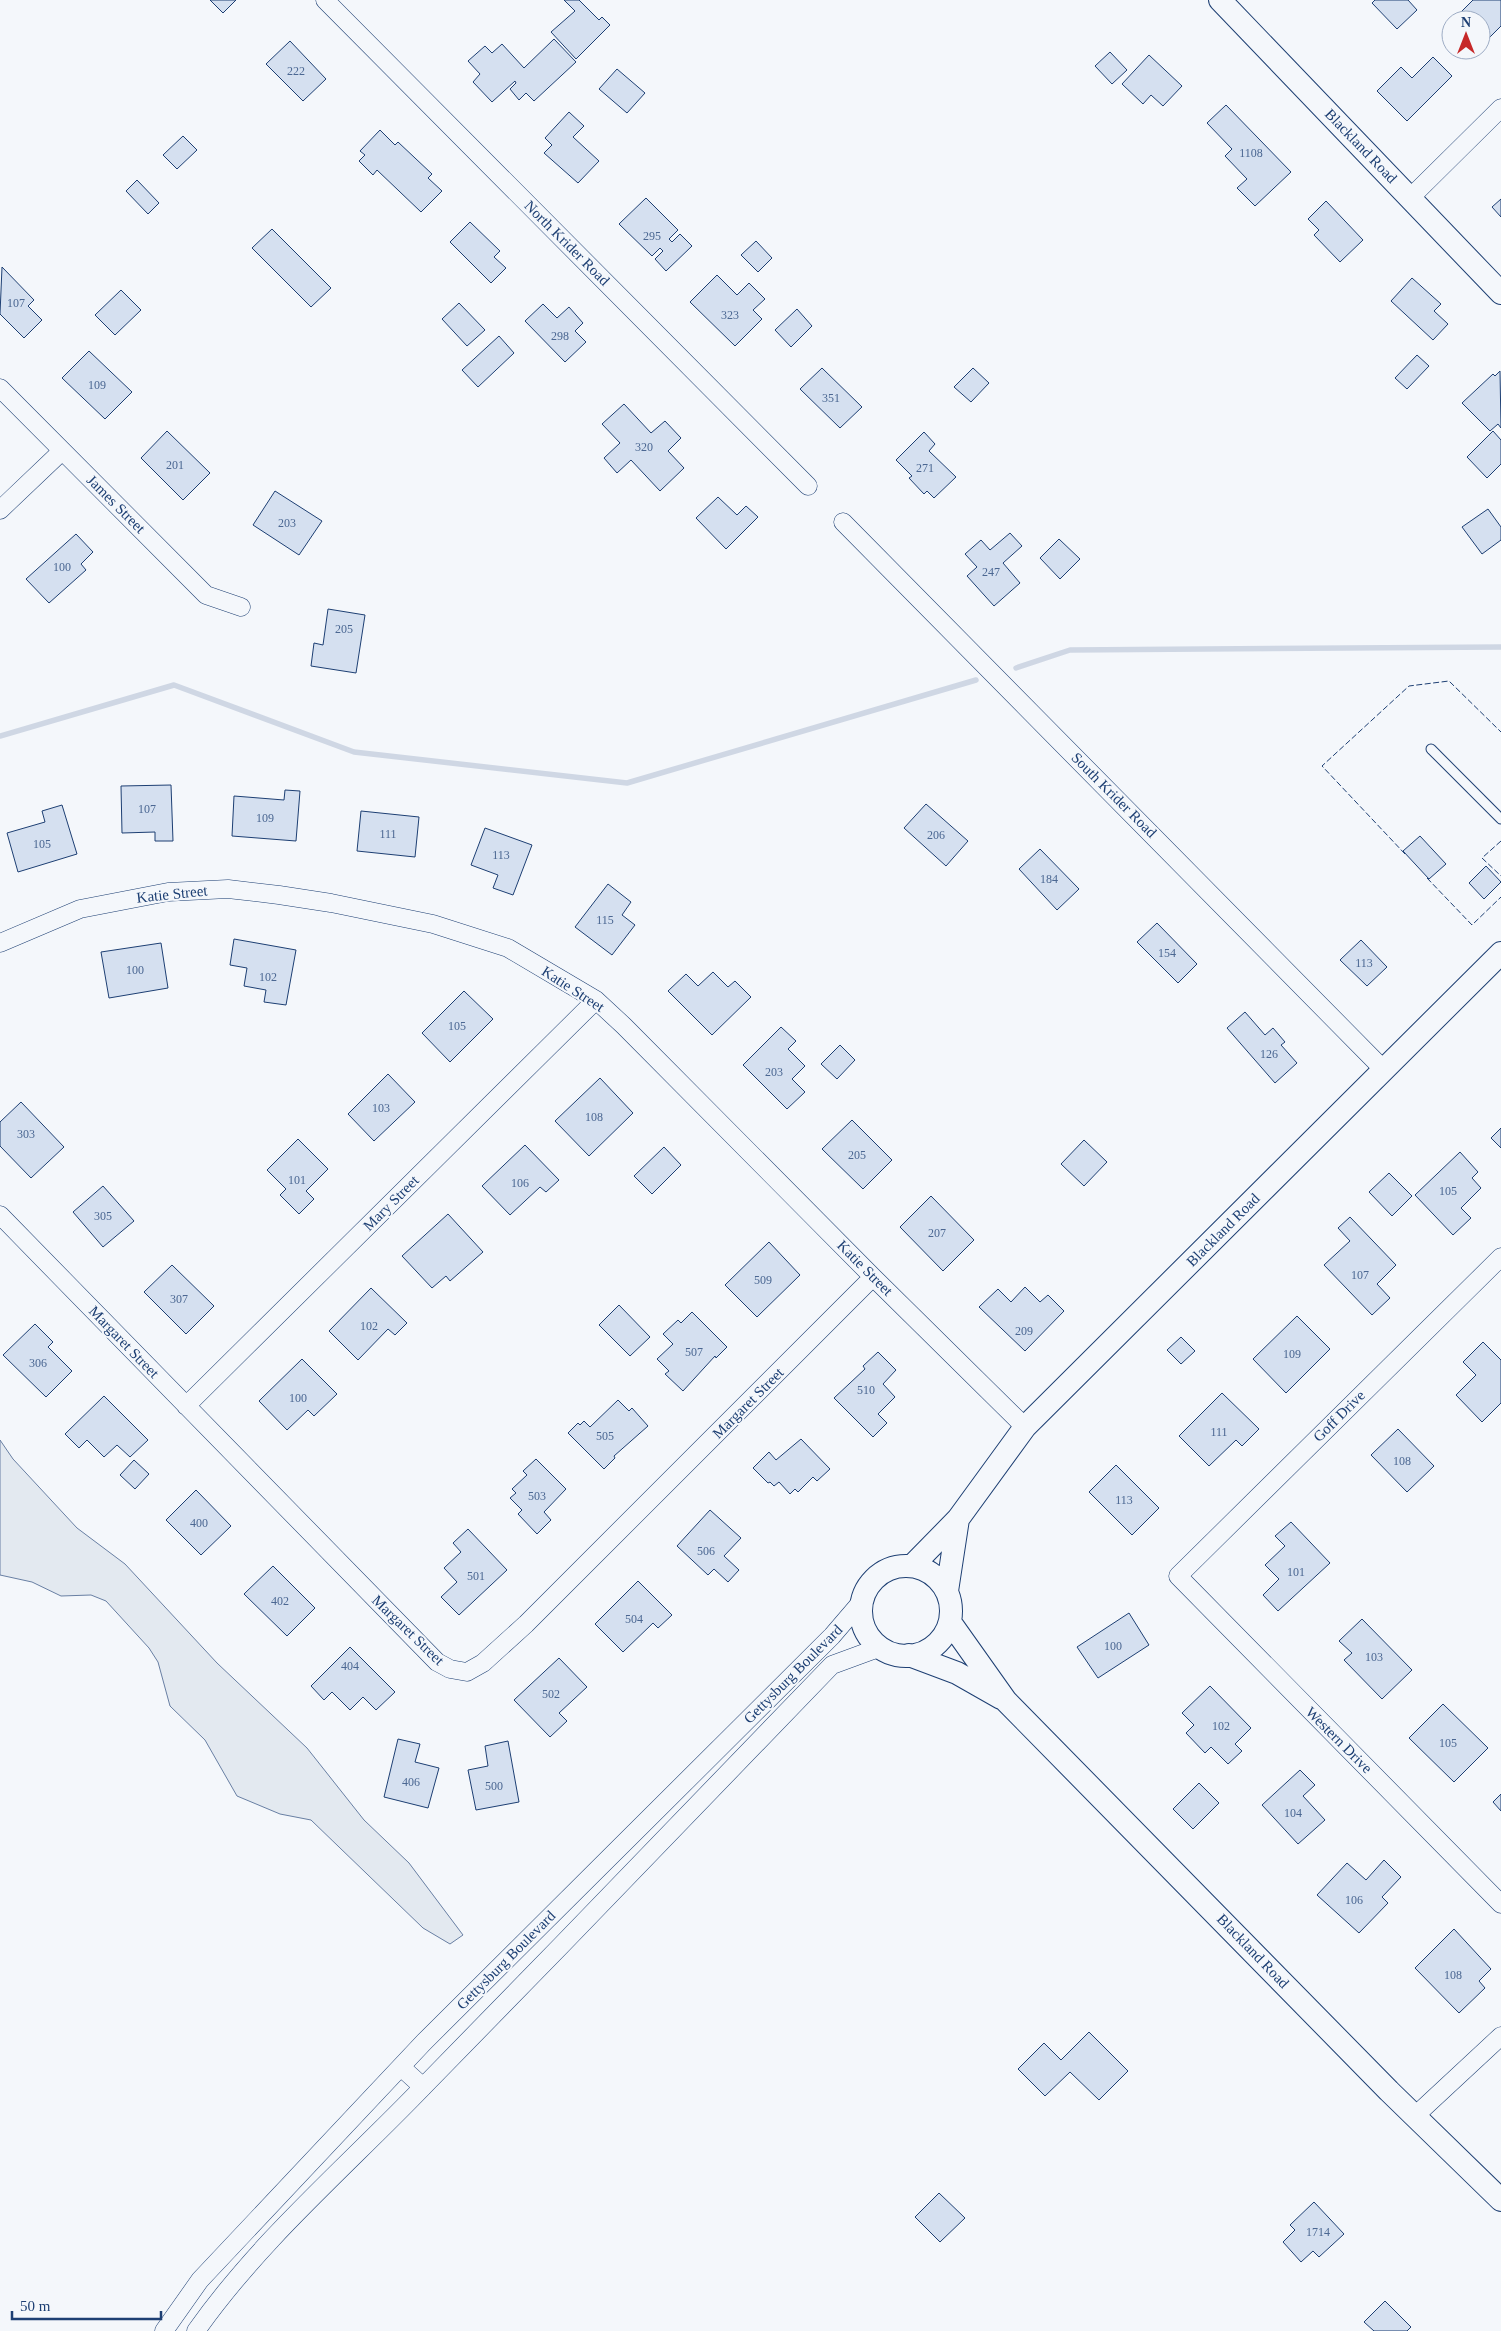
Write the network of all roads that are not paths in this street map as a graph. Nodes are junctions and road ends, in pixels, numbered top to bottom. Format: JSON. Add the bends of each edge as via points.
{"nodes":[{"id":1,"x":326,"y":0,"type":"edge"},
{"id":2,"x":1220,"y":0,"type":"edge"},
{"id":3,"x":1501,"y":108,"type":"edge"},
{"id":4,"x":1410,"y":198,"type":"junction"},
{"id":5,"x":1501,"y":293,"type":"edge"},
{"id":6,"x":0,"y":388,"type":"edge"},
{"id":7,"x":62,"y":450,"type":"junction"},
{"id":8,"x":808,"y":486,"type":"dead end"},
{"id":9,"x":0,"y":510,"type":"edge"},
{"id":10,"x":844,"y":522,"type":"dead end"},
{"id":11,"x":241,"y":607,"type":"dead end"},
{"id":12,"x":1431,"y":748,"type":"dead end"},
{"id":13,"x":1501,"y":820,"type":"edge"},
{"id":14,"x":0,"y":943,"type":"edge"},
{"id":15,"x":1501,"y":953,"type":"edge"},
{"id":16,"x":596,"y":1000,"type":"junction"},
{"id":17,"x":1383,"y":1069,"type":"junction"},
{"id":18,"x":0,"y":1215,"type":"edge"},
{"id":19,"x":1501,"y":1257,"type":"edge"},
{"id":20,"x":873,"y":1278,"type":"junction"},
{"id":21,"x":186,"y":1406,"type":"junction"},
{"id":22,"x":1025,"y":1427,"type":"junction"},
{"id":23,"x":958,"y":1519,"type":"junction"},
{"id":24,"x":912,"y":1566,"type":"junction"},
{"id":25,"x":1178,"y":1576,"type":"joint"},
{"id":26,"x":947,"y":1591,"type":"junction"},
{"id":27,"x":862,"y":1601,"type":"junction"},
{"id":28,"x":950,"y":1622,"type":"junction"},
{"id":29,"x":881,"y":1647,"type":"junction"},
{"id":30,"x":909,"y":1655,"type":"junction"},
{"id":31,"x":1006,"y":1701,"type":"junction"},
{"id":32,"x":1501,"y":1904,"type":"edge"},
{"id":33,"x":1501,"y":2036,"type":"edge"},
{"id":34,"x":401,"y":2067,"type":"junction"},
{"id":35,"x":423,"y":2087,"type":"junction"},
{"id":36,"x":1416,"y":2115,"type":"junction"},
{"id":37,"x":288,"y":2185,"type":"junction"},
{"id":38,"x":1501,"y":2200,"type":"edge"},
{"id":39,"x":307,"y":2204,"type":"junction"},
{"id":40,"x":164,"y":2331,"type":"edge"},
{"id":41,"x":196,"y":2331,"type":"edge"}],
"edges":[{"from":1,"to":8,"type":"street","name":"North Krider Road"},
{"from":2,"to":4,"type":"street","name":"Blackland Road"},
{"from":3,"to":4,"type":"street"},
{"from":4,"to":5,"type":"street","name":"Blackland Road"},
{"from":6,"to":7,"type":"street","name":"James Street"},
{"from":7,"to":9,"type":"street"},
{"from":7,"to":11,"type":"street","name":"James Street","via":[[206,595]]},
{"from":10,"to":17,"type":"street","name":"South Krider Road"},
{"from":12,"to":13,"type":"lane"},
{"from":14,"to":16,"type":"street","name":"Katie Street","via":[[80,909],[168,892],[228,889],[331,903],[434,924],[508,948]]},
{"from":15,"to":17,"type":"street","name":"Blackland Road"},
{"from":16,"to":20,"type":"street","name":"Katie Street"},
{"from":16,"to":21,"type":"street","name":"Mary Street"},
{"from":17,"to":22,"type":"street","name":"Blackland Road"},
{"from":18,"to":21,"type":"street","name":"Margaret Street"},
{"from":19,"to":25,"type":"street","name":"Goff Drive"},
{"from":20,"to":21,"type":"street","name":"Margaret Street","via":[[526,1624],[483,1663],[467,1672],[450,1669],[437,1662]]},
{"from":20,"to":22,"type":"street","name":"Katie Street"},
{"from":22,"to":23,"type":"street","name":"Blackland Road"},
{"from":23,"to":24,"type":"street","name":"Blackland Road"},
{"from":23,"to":26,"type":"street","name":"Blackland Road"},
{"from":24,"to":26,"type":"street","via":[[933,1574]]},
{"from":24,"to":27,"type":"street","via":[[890,1568],[877,1576],[867,1587]]},
{"from":25,"to":32,"type":"street","name":"Western Drive"},
{"from":26,"to":28,"type":"street","via":[[952,1613]]},
{"from":27,"to":29,"type":"street","via":[[861,1616],[865,1630]]},
{"from":27,"to":34,"type":"street","name":"Gettysburg Boulevard","via":[[832,1636]]},
{"from":28,"to":30,"type":"street","via":[[941,1640],[929,1650]]},
{"from":28,"to":31,"type":"street","name":"Blackland Road"},
{"from":29,"to":30,"type":"street","via":[[900,1656]]},
{"from":29,"to":35,"type":"street","name":"Gettysburg Boulevard","via":[[832,1665]]},
{"from":30,"to":31,"type":"street","name":"Blackland Road","via":[[957,1673]]},
{"from":31,"to":36,"type":"street","name":"Blackland Road"},
{"from":33,"to":36,"type":"street"},
{"from":34,"to":35,"type":"street"},
{"from":34,"to":37,"type":"street","name":"Gettysburg Boulevard"},
{"from":35,"to":39,"type":"street","name":"Gettysburg Boulevard"},
{"from":36,"to":38,"type":"street","name":"Blackland Road"},
{"from":37,"to":39,"type":"street"},
{"from":37,"to":40,"type":"street","name":"Gettysburg Boulevard","via":[[200,2280]]},
{"from":39,"to":41,"type":"street","name":"Gettysburg Boulevard","via":[[264,2247]]}]}
